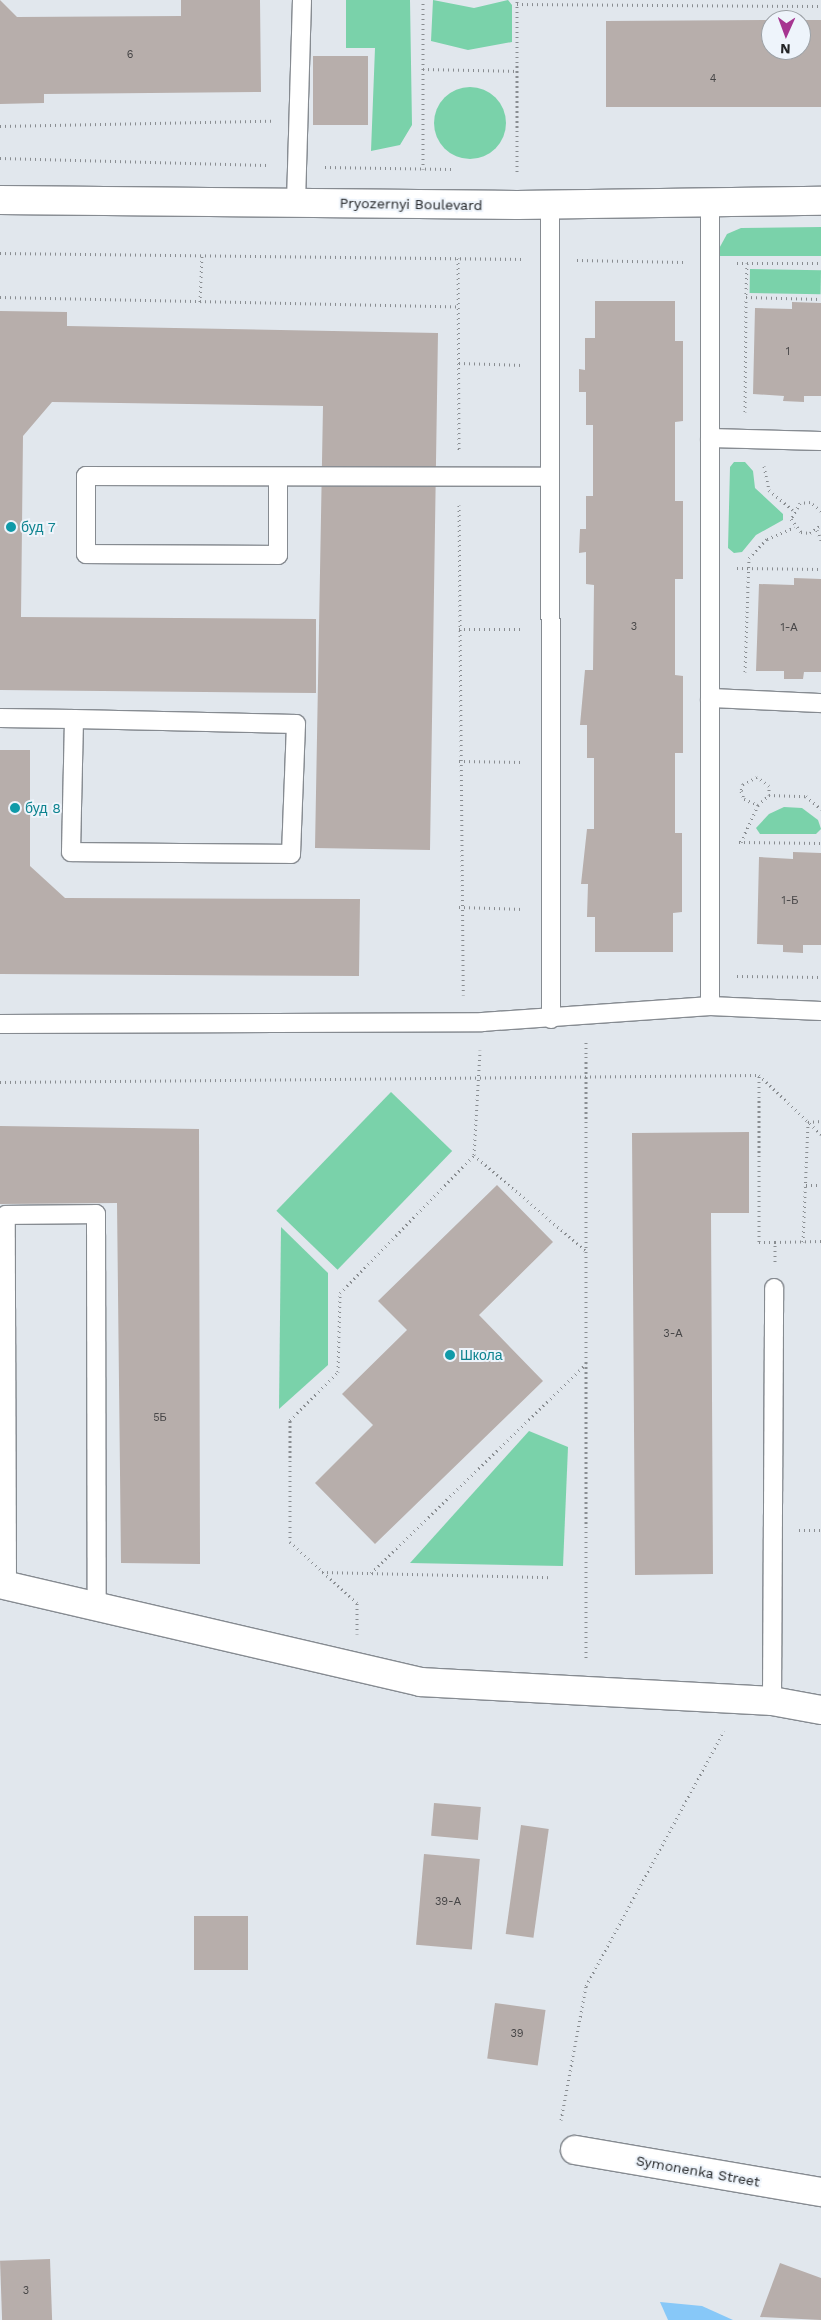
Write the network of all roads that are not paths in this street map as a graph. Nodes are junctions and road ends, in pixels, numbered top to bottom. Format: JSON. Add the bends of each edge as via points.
{"nodes":[{"id":1,"x":302,"y":0,"type":"edge"},
{"id":2,"x":0,"y":200,"type":"edge"},
{"id":3,"x":821,"y":201,"type":"edge"},
{"id":4,"x":296,"y":202,"type":"junction"},
{"id":5,"x":710,"y":203,"type":"junction"},
{"id":6,"x":550,"y":205,"type":"junction"},
{"id":7,"x":710,"y":438,"type":"junction"},
{"id":8,"x":821,"y":441,"type":"edge"},
{"id":9,"x":278,"y":477,"type":"junction"},
{"id":10,"x":550,"y":477,"type":"junction"},
{"id":11,"x":710,"y":698,"type":"junction"},
{"id":12,"x":821,"y":703,"type":"edge"},
{"id":13,"x":0,"y":718,"type":"edge"},
{"id":14,"x":74,"y":719,"type":"junction"},
{"id":15,"x":710,"y":1006,"type":"junction"},
{"id":16,"x":821,"y":1011,"type":"edge"},
{"id":17,"x":551,"y":1019,"type":"junction"},
{"id":18,"x":0,"y":1024,"type":"edge"},
{"id":19,"x":774,"y":1288,"type":"road end"},
{"id":20,"x":4,"y":1585,"type":"edge"},
{"id":21,"x":97,"y":1606,"type":"junction"},
{"id":22,"x":772,"y":1702,"type":"junction"},
{"id":23,"x":821,"y":1710,"type":"edge"},
{"id":24,"x":575,"y":2150,"type":"dead end"},
{"id":25,"x":821,"y":2192,"type":"edge"}],
"edges":[{"from":1,"to":4,"type":"lane"},
{"from":2,"to":4,"type":"street","name":"Pryozernyi Boulevard"},
{"from":3,"to":5,"type":"street","name":"Pryozernyi Boulevard"},
{"from":4,"to":6,"type":"street","name":"Pryozernyi Boulevard"},
{"from":5,"to":6,"type":"street","name":"Pryozernyi Boulevard"},
{"from":5,"to":7,"type":"lane"},
{"from":6,"to":10,"type":"lane"},
{"from":7,"to":8,"type":"lane"},
{"from":7,"to":11,"type":"lane"},
{"from":9,"to":9,"type":"lane","via":[[86,476],[86,554],[278,555]]},
{"from":9,"to":10,"type":"lane"},
{"from":10,"to":17,"type":"lane"},
{"from":11,"to":12,"type":"lane"},
{"from":11,"to":15,"type":"lane"},
{"from":13,"to":14,"type":"lane"},
{"from":14,"to":14,"type":"lane","via":[[296,724],[291,854],[71,852]]},
{"from":15,"to":16,"type":"lane"},
{"from":15,"to":17,"type":"lane"},
{"from":17,"to":18,"type":"lane"},
{"from":19,"to":22,"type":"lane"},
{"from":20,"to":21,"type":"street"},
{"from":20,"to":21,"type":"lane","via":[[6,1215],[96,1214]]},
{"from":21,"to":22,"type":"street","via":[[420,1682]]},
{"from":22,"to":23,"type":"street"},
{"from":24,"to":25,"type":"street","name":"Symonenka Street"}]}
